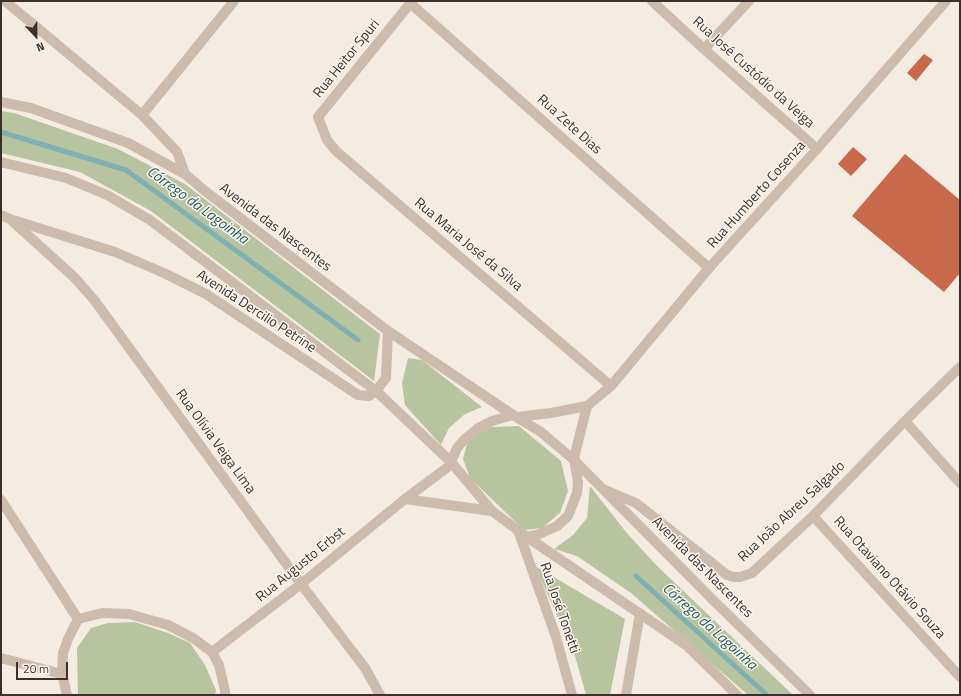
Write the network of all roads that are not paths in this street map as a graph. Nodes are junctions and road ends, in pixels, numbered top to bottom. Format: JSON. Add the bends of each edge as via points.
{"nodes":[{"id":1,"x":234,"y":1,"type":"edge"},
{"id":2,"x":652,"y":1,"type":"edge"},
{"id":3,"x":749,"y":1,"type":"edge"},
{"id":4,"x":946,"y":1,"type":"edge"},
{"id":5,"x":9,"y":2,"type":"edge"},
{"id":6,"x":411,"y":2,"type":"edge"},
{"id":7,"x":704,"y":49,"type":"junction"},
{"id":8,"x":1,"y":102,"type":"edge"},
{"id":9,"x":142,"y":115,"type":"junction"},
{"id":10,"x":318,"y":117,"type":"joint"},
{"id":11,"x":817,"y":149,"type":"junction"},
{"id":12,"x":1,"y":162,"type":"edge"},
{"id":13,"x":186,"y":174,"type":"junction"},
{"id":14,"x":5,"y":217,"type":"edge"},
{"id":15,"x":710,"y":268,"type":"junction"},
{"id":16,"x":388,"y":331,"type":"junction"},
{"id":17,"x":960,"y":367,"type":"edge"},
{"id":18,"x":611,"y":386,"type":"junction"},
{"id":19,"x":376,"y":391,"type":"junction"},
{"id":20,"x":587,"y":406,"type":"junction"},
{"id":21,"x":515,"y":416,"type":"junction"},
{"id":22,"x":905,"y":421,"type":"junction"},
{"id":23,"x":574,"y":459,"type":"junction"},
{"id":24,"x":452,"y":463,"type":"junction"},
{"id":25,"x":960,"y":483,"type":"edge"},
{"id":26,"x":605,"y":490,"type":"junction"},
{"id":27,"x":405,"y":498,"type":"junction"},
{"id":28,"x":1,"y":500,"type":"edge"},
{"id":29,"x":492,"y":512,"type":"junction"},
{"id":30,"x":813,"y":516,"type":"junction"},
{"id":31,"x":518,"y":530,"type":"junction"},
{"id":32,"x":527,"y":537,"type":"junction"},
{"id":33,"x":301,"y":584,"type":"junction"},
{"id":34,"x":640,"y":613,"type":"junction"},
{"id":35,"x":78,"y":619,"type":"junction"},
{"id":36,"x":212,"y":652,"type":"junction"},
{"id":37,"x":1,"y":658,"type":"edge"},
{"id":38,"x":62,"y":674,"type":"junction"},
{"id":39,"x":960,"y":677,"type":"edge"},
{"id":40,"x":67,"y":695,"type":"edge"},
{"id":41,"x":225,"y":695,"type":"edge"},
{"id":42,"x":380,"y":695,"type":"edge"},
{"id":43,"x":572,"y":695,"type":"edge"},
{"id":44,"x":626,"y":695,"type":"edge"},
{"id":45,"x":737,"y":695,"type":"edge"},
{"id":46,"x":810,"y":695,"type":"edge"}],
"edges":[{"from":1,"to":9,"type":"street"},
{"from":2,"to":7,"type":"street","name":"Rua José Custódio da Veiga"},
{"from":3,"to":7,"type":"street"},
{"from":4,"to":11,"type":"street","name":"Rua Humberto Cosenza"},
{"from":5,"to":9,"type":"street"},
{"from":6,"to":10,"type":"street","name":"Rua Heitor Spuri"},
{"from":6,"to":15,"type":"street","name":"Rua Zete Dias"},
{"from":7,"to":11,"type":"street","name":"Rua José Custódio da Veiga"},
{"from":8,"to":13,"type":"street","name":"Avenida das Nascentes","via":[[31,108],[128,144]]},
{"from":9,"to":13,"type":"street","via":[[177,152]]},
{"from":10,"to":18,"type":"street","name":"Rua Maria José da Silva","via":[[327,140],[336,151]]},
{"from":11,"to":15,"type":"street","name":"Rua Humberto Cosenza"},
{"from":12,"to":19,"type":"street","via":[[66,178],[107,195],[150,220]]},
{"from":13,"to":16,"type":"street","name":"Avenida das Nascentes","via":[[211,196]]},
{"from":14,"to":19,"type":"street","name":"Avenida Dercilio Petrine","via":[[115,252],[164,272],[206,294],[358,395],[369,396]]},
{"from":14,"to":33,"type":"street","name":"Rua Olívia Veiga Lima","via":[[75,278],[95,301]]},
{"from":15,"to":18,"type":"street","name":"Rua Humberto Cosenza"},
{"from":16,"to":19,"type":"street","via":[[386,378]]},
{"from":16,"to":21,"type":"street","name":"Avenida das Nascentes"},
{"from":17,"to":22,"type":"street","name":"Rua João Abreu Salgado"},
{"from":18,"to":20,"type":"street","name":"Rua Humberto Cosenza"},
{"from":19,"to":24,"type":"street"},
{"from":20,"to":21,"type":"street","name":"Rua Humberto Cosenza"},
{"from":20,"to":23,"type":"street"},
{"from":21,"to":23,"type":"street","via":[[542,432]]},
{"from":21,"to":24,"type":"street","via":[[477,429],[457,448]]},
{"from":22,"to":25,"type":"street"},
{"from":22,"to":30,"type":"street","name":"Rua João Abreu Salgado"},
{"from":23,"to":26,"type":"street","name":"Avenida das Nascentes"},
{"from":23,"to":32,"type":"street","via":[[578,488],[568,516],[557,526]]},
{"from":24,"to":27,"type":"street","name":"Rua Augusto Erbst"},
{"from":24,"to":29,"type":"street"},
{"from":26,"to":30,"type":"street","name":"Rua João Abreu Salgado","via":[[636,503],[727,575],[734,577],[752,573]]},
{"from":26,"to":46,"type":"street","name":"Avenida das Nascentes"},
{"from":27,"to":29,"type":"street"},
{"from":27,"to":33,"type":"street","name":"Rua Augusto Erbst"},
{"from":28,"to":35,"type":"street"},
{"from":29,"to":31,"type":"street"},
{"from":30,"to":39,"type":"street","name":"Rua Otaviano Otávio Souza"},
{"from":31,"to":32,"type":"street"},
{"from":31,"to":43,"type":"street","name":"Rua José Tonetti","via":[[556,637]]},
{"from":32,"to":34,"type":"street"},
{"from":33,"to":36,"type":"street","name":"Rua Augusto Erbst"},
{"from":33,"to":42,"type":"street","name":"Rua Olívia Veiga Lima","via":[[365,668]]},
{"from":34,"to":44,"type":"street"},
{"from":34,"to":45,"type":"street","via":[[686,646]]},
{"from":35,"to":36,"type":"street","via":[[102,614],[129,614],[168,625]]},
{"from":35,"to":38,"type":"street","via":[[63,654]]},
{"from":36,"to":41,"type":"street","via":[[219,665]]},
{"from":37,"to":38,"type":"street"},
{"from":38,"to":40,"type":"street"}]}
